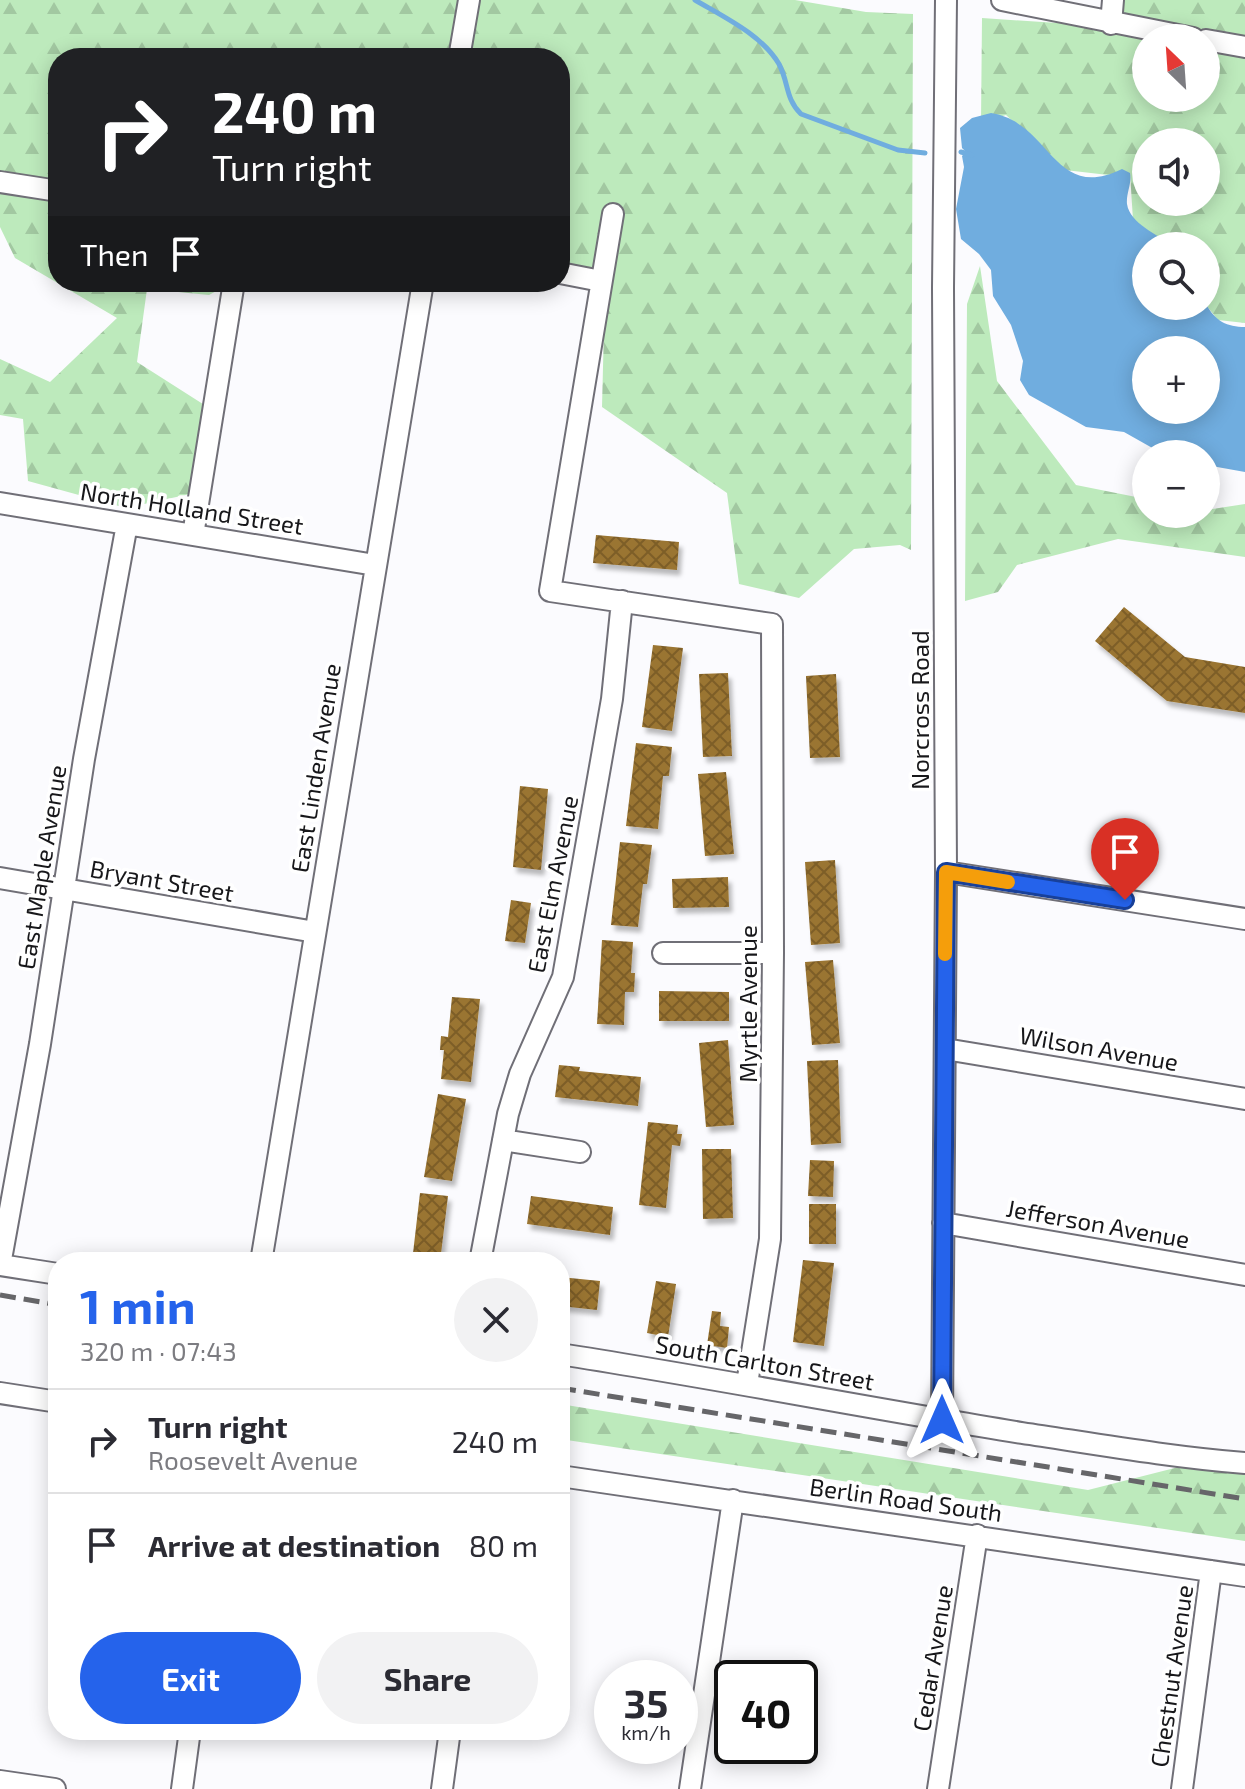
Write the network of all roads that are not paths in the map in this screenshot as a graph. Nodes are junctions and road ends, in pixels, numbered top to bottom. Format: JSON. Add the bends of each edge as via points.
{"nodes":[{"id":1,"x":469,"y":0,"type":"edge"},
{"id":2,"x":946,"y":0,"type":"edge"},
{"id":3,"x":1002,"y":0,"type":"edge"},
{"id":4,"x":1113,"y":0,"type":"edge"},
{"id":5,"x":1111,"y":24,"type":"junction"},
{"id":6,"x":1132,"y":28,"type":"edge"},
{"id":7,"x":1220,"y":43,"type":"edge"},
{"id":8,"x":1245,"y":47,"type":"edge"},
{"id":9,"x":461,"y":48,"type":"edge"},
{"id":10,"x":0,"y":182,"type":"edge"},
{"id":11,"x":48,"y":189,"type":"edge"},
{"id":12,"x":613,"y":214,"type":"dead end"},
{"id":13,"x":570,"y":275,"type":"edge"},
{"id":14,"x":601,"y":281,"type":"junction"},
{"id":15,"x":232,"y":292,"type":"edge"},
{"id":16,"x":421,"y":292,"type":"edge"},
{"id":17,"x":0,"y":503,"type":"edge"},
{"id":18,"x":127,"y":524,"type":"junction"},
{"id":19,"x":193,"y":535,"type":"junction"},
{"id":20,"x":375,"y":565,"type":"junction"},
{"id":21,"x":622,"y":601,"type":"junction"},
{"id":22,"x":946,"y":872,"type":"junction"},
{"id":23,"x":0,"y":878,"type":"edge"},
{"id":24,"x":64,"y":889,"type":"junction"},
{"id":25,"x":1245,"y":919,"type":"edge"},
{"id":26,"x":315,"y":932,"type":"junction"},
{"id":27,"x":663,"y":953,"type":"dead end"},
{"id":28,"x":773,"y":953,"type":"junction"},
{"id":29,"x":945,"y":1049,"type":"junction"},
{"id":30,"x":1245,"y":1099,"type":"edge"},
{"id":31,"x":503,"y":1140,"type":"junction"},
{"id":32,"x":580,"y":1152,"type":"dead end"},
{"id":33,"x":943,"y":1223,"type":"junction"},
{"id":34,"x":263,"y":1252,"type":"edge"},
{"id":35,"x":482,"y":1252,"type":"edge"},
{"id":36,"x":0,"y":1265,"type":"edge"},
{"id":37,"x":48,"y":1272,"type":"edge"},
{"id":38,"x":1245,"y":1275,"type":"edge"},
{"id":39,"x":570,"y":1356,"type":"edge"},
{"id":40,"x":747,"y":1384,"type":"junction"},
{"id":41,"x":0,"y":1393,"type":"edge"},
{"id":42,"x":48,"y":1400,"type":"edge"},
{"id":43,"x":942,"y":1420,"type":"junction"},
{"id":44,"x":1245,"y":1463,"type":"edge"},
{"id":45,"x":570,"y":1477,"type":"edge"},
{"id":46,"x":733,"y":1500,"type":"junction"},
{"id":47,"x":977,"y":1535,"type":"junction"},
{"id":48,"x":1211,"y":1571,"type":"junction"},
{"id":49,"x":1245,"y":1576,"type":"edge"},
{"id":50,"x":189,"y":1740,"type":"edge"},
{"id":51,"x":449,"y":1740,"type":"edge"},
{"id":52,"x":0,"y":1781,"type":"edge"},
{"id":53,"x":55,"y":1789,"type":"edge"},
{"id":54,"x":182,"y":1789,"type":"edge"},
{"id":55,"x":442,"y":1789,"type":"edge"},
{"id":56,"x":690,"y":1789,"type":"edge"},
{"id":57,"x":938,"y":1789,"type":"edge"},
{"id":58,"x":1182,"y":1789,"type":"edge"}],
"edges":[{"from":1,"to":9,"type":"street"},
{"from":2,"to":22,"type":"street","name":"Norcross Road"},
{"from":3,"to":5,"type":"street"},
{"from":4,"to":5,"type":"street"},
{"from":5,"to":6,"type":"street"},
{"from":7,"to":8,"type":"street"},
{"from":10,"to":11,"type":"street"},
{"from":12,"to":14,"type":"street"},
{"from":13,"to":14,"type":"street"},
{"from":14,"to":21,"type":"street","via":[[550,591]]},
{"from":15,"to":19,"type":"street"},
{"from":16,"to":20,"type":"street","name":"East Linden Avenue"},
{"from":17,"to":18,"type":"street","name":"North Holland Street"},
{"from":18,"to":19,"type":"street","name":"North Holland Street"},
{"from":18,"to":24,"type":"street","name":"East Maple Avenue"},
{"from":19,"to":20,"type":"street","name":"North Holland Street"},
{"from":20,"to":26,"type":"street","name":"East Linden Avenue"},
{"from":21,"to":28,"type":"street","name":"Myrtle Avenue","via":[[772,624]]},
{"from":21,"to":31,"type":"street","name":"East Elm Avenue","via":[[612,699],[563,977],[520,1074]]},
{"from":22,"to":25,"type":"street"},
{"from":22,"to":29,"type":"street","name":"Norcross Road"},
{"from":23,"to":24,"type":"street","name":"Bryant Street"},
{"from":24,"to":26,"type":"street","name":"Bryant Street"},
{"from":24,"to":36,"type":"street","name":"East Maple Avenue"},
{"from":26,"to":34,"type":"street","name":"East Linden Avenue"},
{"from":27,"to":28,"type":"street"},
{"from":28,"to":40,"type":"street","name":"Myrtle Avenue","via":[[770,1239]]},
{"from":29,"to":30,"type":"street","name":"Wilson Avenue"},
{"from":29,"to":33,"type":"street","name":"Norcross Road"},
{"from":31,"to":32,"type":"street"},
{"from":31,"to":35,"type":"street","name":"East Elm Avenue"},
{"from":33,"to":38,"type":"street","name":"Jefferson Avenue"},
{"from":33,"to":43,"type":"street","name":"Norcross Road"},
{"from":36,"to":37,"type":"street"},
{"from":39,"to":40,"type":"street","name":"South Carlton Street"},
{"from":40,"to":43,"type":"street","name":"South Carlton Street"},
{"from":41,"to":42,"type":"street"},
{"from":43,"to":44,"type":"street","name":"South Carlton Street","via":[[1185,1459]]},
{"from":45,"to":46,"type":"street","name":"Berlin Road South"},
{"from":46,"to":47,"type":"street","name":"Berlin Road South"},
{"from":46,"to":56,"type":"street"},
{"from":47,"to":48,"type":"street","name":"Berlin Road South"},
{"from":47,"to":57,"type":"street","name":"Cedar Avenue"},
{"from":48,"to":49,"type":"street","name":"Berlin Road South"},
{"from":48,"to":58,"type":"street","name":"Chestnut Avenue"},
{"from":50,"to":54,"type":"street"},
{"from":51,"to":55,"type":"street"},
{"from":52,"to":53,"type":"street"}]}
